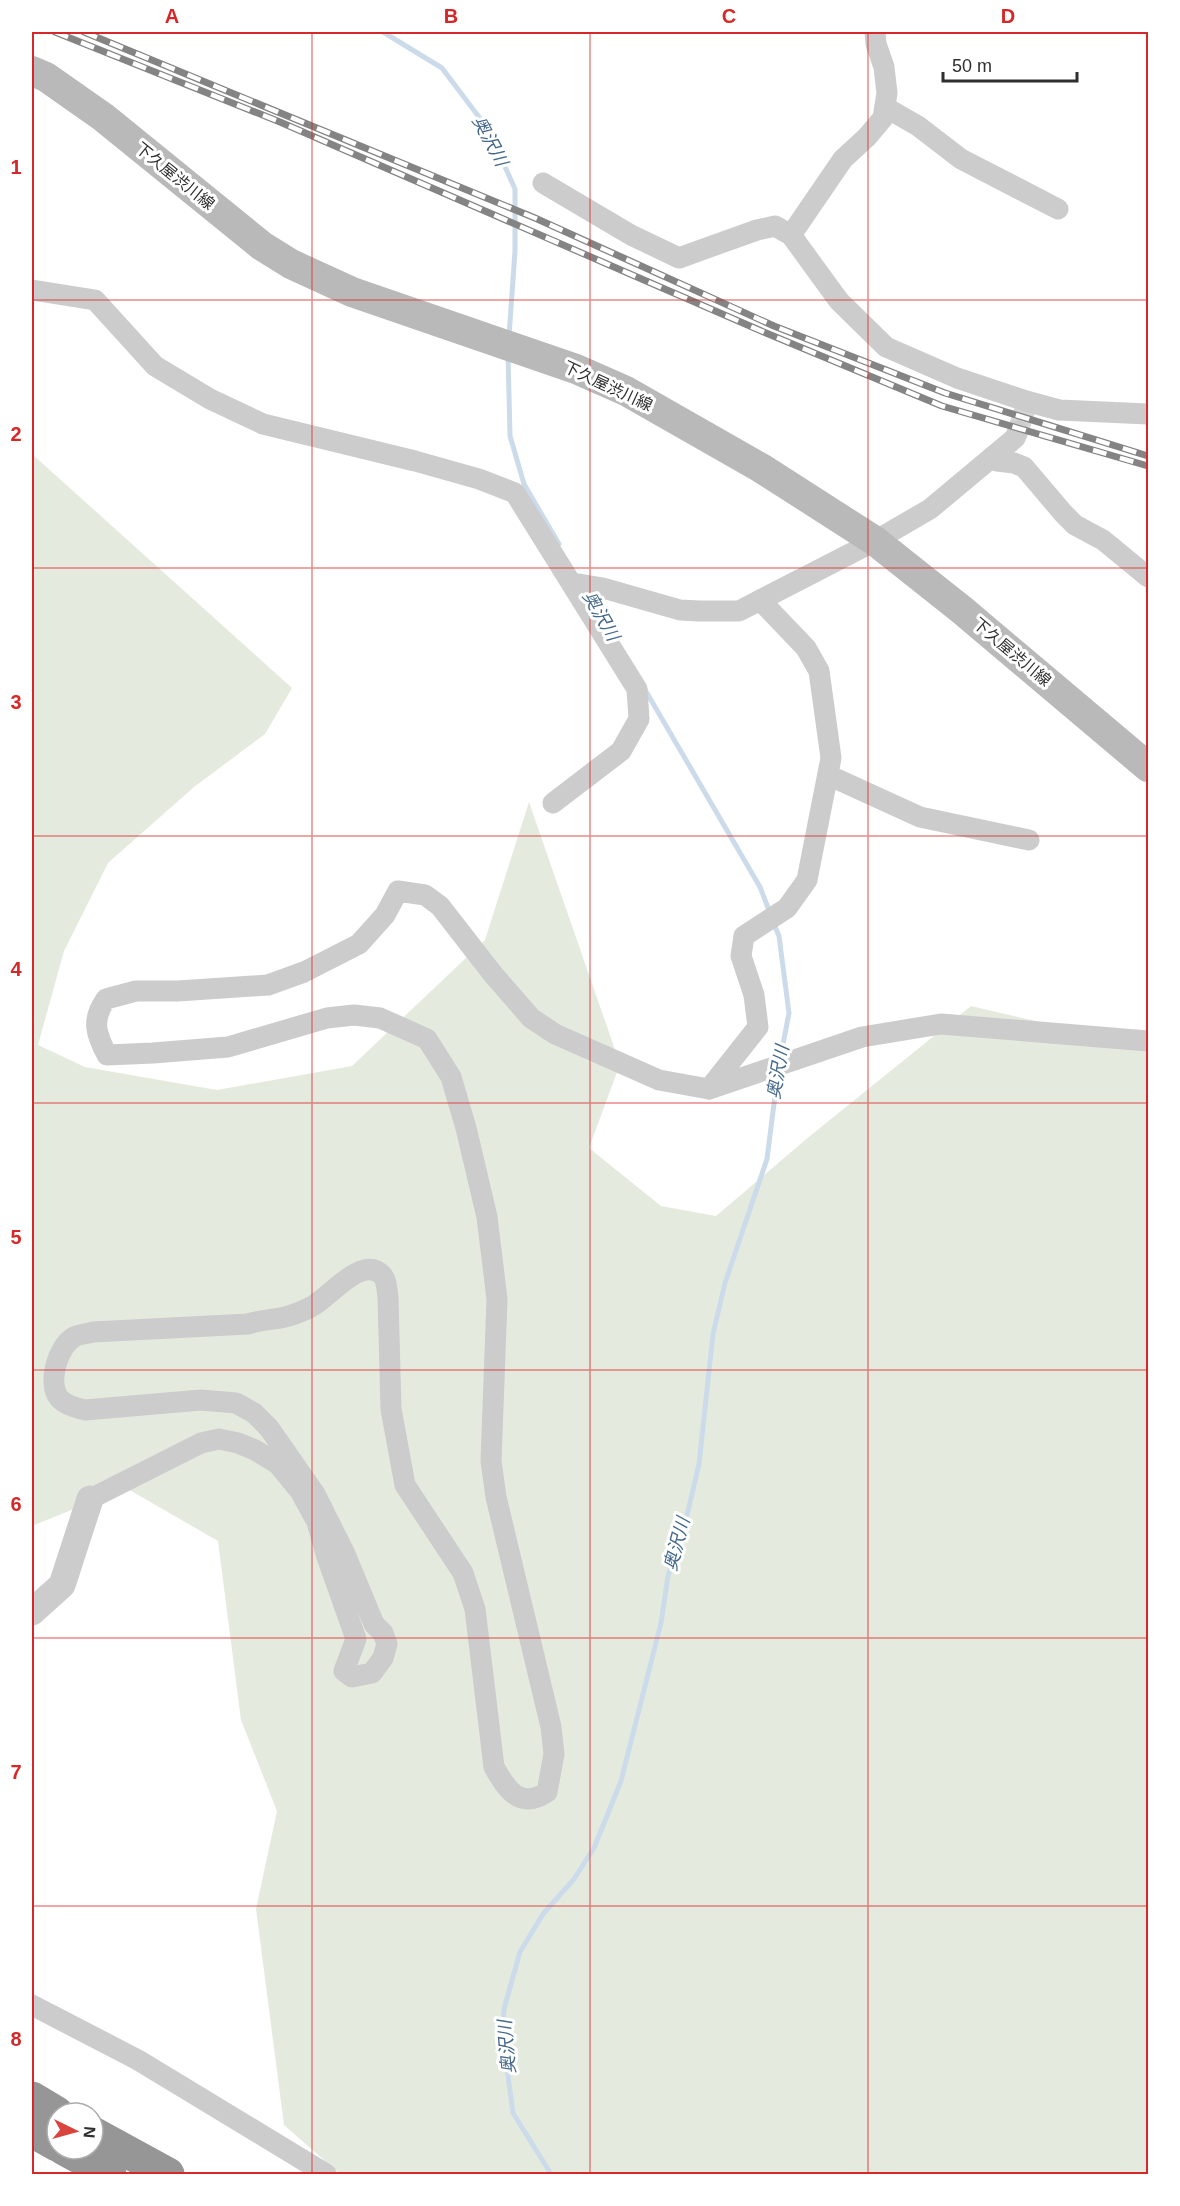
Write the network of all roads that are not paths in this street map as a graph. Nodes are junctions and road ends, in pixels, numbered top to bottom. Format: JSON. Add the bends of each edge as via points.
{"nodes":[{"id":1,"x":875,"y":32,"type":"edge"},
{"id":2,"x":32,"y":71,"type":"edge"},
{"id":3,"x":885,"y":107,"type":"junction"},
{"id":4,"x":543,"y":183,"type":"dead end"},
{"id":5,"x":1058,"y":209,"type":"dead end"},
{"id":6,"x":791,"y":235,"type":"junction"},
{"id":7,"x":32,"y":290,"type":"edge"},
{"id":8,"x":1149,"y":414,"type":"edge"},
{"id":9,"x":1018,"y":431,"type":"tunnel mouth"},
{"id":10,"x":992,"y":457,"type":"junction"},
{"id":11,"x":875,"y":541,"type":"junction"},
{"id":12,"x":1149,"y":577,"type":"edge"},
{"id":13,"x":573,"y":583,"type":"junction"},
{"id":14,"x":760,"y":600,"type":"junction"},
{"id":15,"x":1149,"y":767,"type":"edge"},
{"id":16,"x":828,"y":775,"type":"junction"},
{"id":17,"x":553,"y":802,"type":"dead end"},
{"id":18,"x":1029,"y":840,"type":"dead end"},
{"id":19,"x":1149,"y":1041,"type":"edge"},
{"id":20,"x":709,"y":1089,"type":"junction"},
{"id":21,"x":90,"y":1499,"type":"joint"},
{"id":22,"x":32,"y":1612,"type":"edge"},
{"id":23,"x":32,"y":2005,"type":"edge"},
{"id":24,"x":32,"y":2098,"type":"edge"},
{"id":25,"x":45,"y":2106,"type":"edge"},
{"id":26,"x":105,"y":2140,"type":"edge"},
{"id":27,"x":85,"y":2161,"type":"edge"},
{"id":28,"x":110,"y":2175,"type":"edge"},
{"id":29,"x":168,"y":2175,"type":"edge"},
{"id":30,"x":326,"y":2175,"type":"edge"}],
"edges":[{"from":1,"to":3,"type":"street","via":[[884,67]]},
{"from":2,"to":11,"type":"main road","name":"下久屋渋川線","via":[[104,117],[262,246],[291,264],[352,292],[576,369],[626,392],[761,468]]},
{"from":3,"to":5,"type":"street","via":[[961,159]]},
{"from":3,"to":6,"type":"street","via":[[883,118],[843,159]]},
{"from":4,"to":6,"type":"street","via":[[631,235],[679,258],[776,226]]},
{"from":6,"to":8,"type":"street","via":[[839,301],[886,347],[1025,405]]},
{"from":7,"to":13,"type":"street","via":[[95,300],[155,366],[210,399],[263,424],[415,461],[514,493]]},
{"from":9,"to":10,"type":"street"},
{"from":10,"to":11,"type":"street","via":[[930,508]]},
{"from":10,"to":12,"type":"street","via":[[1024,467],[1076,525],[1103,540]]},
{"from":11,"to":14,"type":"street"},
{"from":11,"to":15,"type":"main road","name":"下久屋渋川線"},
{"from":13,"to":14,"type":"street","via":[[699,612],[739,611]]},
{"from":13,"to":17,"type":"street","via":[[637,689],[639,719],[621,752]]},
{"from":14,"to":16,"type":"street","via":[[806,648],[819,671],[831,758]]},
{"from":16,"to":18,"type":"street","via":[[920,817]]},
{"from":16,"to":20,"type":"street","via":[[807,880],[787,908],[744,936],[741,956],[754,995],[758,1027]]},
{"from":19,"to":20,"type":"street","via":[[941,1024],[862,1037]]},
{"from":20,"to":21,"type":"street","via":[[659,1080],[555,1034],[531,1018],[441,906],[424,894],[398,891],[385,915],[359,944],[268,985],[136,991],[106,999],[100,1008],[96,1035],[107,1055],[228,1047],[327,1018],[354,1015],[380,1018],[427,1039],[451,1077],[487,1217],[497,1299],[491,1461],[496,1497],[551,1726],[554,1754],[548,1792],[525,1800],[513,1794],[494,1767],[475,1609],[463,1573],[405,1485],[392,1409],[388,1298],[381,1274],[363,1270],[313,1306],[285,1317],[248,1324],[93,1332],[74,1337],[63,1346],[56,1363],[54,1386],[59,1398],[85,1410],[201,1400],[236,1404],[254,1413],[315,1494],[374,1624],[387,1644],[372,1673],[352,1677],[344,1671],[356,1640],[317,1522],[300,1491],[278,1464],[247,1447],[219,1438],[201,1443]]},
{"from":21,"to":22,"type":"street","via":[[62,1585]]},
{"from":23,"to":30,"type":"street","via":[[138,2060]]},
{"from":24,"to":25,"type":"highway"},
{"from":26,"to":29,"type":"highway"},
{"from":27,"to":28,"type":"highway"}]}
